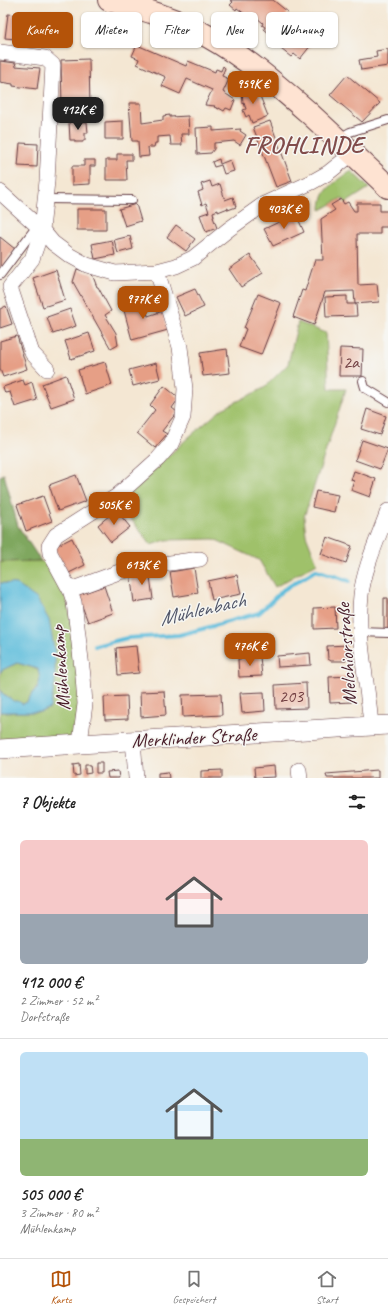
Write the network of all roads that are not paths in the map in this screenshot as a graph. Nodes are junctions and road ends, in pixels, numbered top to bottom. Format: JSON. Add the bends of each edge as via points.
{"nodes":[{"id":1,"x":109,"y":0,"type":"edge"},
{"id":2,"x":0,"y":52,"type":"edge"},
{"id":3,"x":388,"y":120,"type":"edge"},
{"id":4,"x":345,"y":146,"type":"junction"},
{"id":5,"x":388,"y":187,"type":"edge"},
{"id":6,"x":0,"y":192,"type":"edge"},
{"id":7,"x":45,"y":199,"type":"junction"},
{"id":8,"x":132,"y":200,"type":"dead end"},
{"id":9,"x":39,"y":228,"type":"junction"},
{"id":10,"x":157,"y":271,"type":"junction"},
{"id":11,"x":0,"y":275,"type":"edge"},
{"id":12,"x":47,"y":369,"type":"dead end"},
{"id":13,"x":362,"y":381,"type":"dead end"},
{"id":14,"x":388,"y":402,"type":"edge"},
{"id":15,"x":388,"y":511,"type":"edge"},
{"id":16,"x":200,"y":559,"type":"dead end"},
{"id":17,"x":70,"y":590,"type":"junction"},
{"id":18,"x":360,"y":632,"type":"junction"},
{"id":19,"x":388,"y":633,"type":"edge"},
{"id":20,"x":380,"y":725,"type":"edge"},
{"id":21,"x":133,"y":740,"type":"junction"},
{"id":22,"x":80,"y":744,"type":"junction"},
{"id":23,"x":0,"y":749,"type":"edge"},
{"id":24,"x":136,"y":778,"type":"edge"}],
"edges":[{"from":1,"to":4,"type":"main road","via":[[176,21],[209,37],[281,88]]},
{"from":2,"to":7,"type":"street","via":[[45,58],[52,65]]},
{"from":3,"to":4,"type":"lane","via":[[350,132]]},
{"from":4,"to":5,"type":"main road"},
{"from":4,"to":10,"type":"street","via":[[328,173],[264,204],[193,258]]},
{"from":6,"to":9,"type":"street"},
{"from":7,"to":8,"type":"lane"},
{"from":7,"to":9,"type":"street"},
{"from":9,"to":10,"type":"street","via":[[68,255],[87,265],[115,273]]},
{"from":9,"to":11,"type":"lane"},
{"from":9,"to":12,"type":"street","via":[[32,259],[10,287],[32,353]]},
{"from":10,"to":17,"type":"street","name":"Mühlenkamp","via":[[180,347],[185,389],[183,417],[171,444],[158,459],[117,496],[56,535],[49,546],[50,553]]},
{"from":13,"to":14,"type":"lane","via":[[365,388]]},
{"from":15,"to":18,"type":"street","name":"Melchiorstraße","via":[[366,571],[361,593]]},
{"from":16,"to":17,"type":"street","via":[[119,572]]},
{"from":17,"to":22,"type":"street","name":"Mühlenkamp","via":[[74,602],[84,676],[85,704]]},
{"from":18,"to":19,"type":"lane"},
{"from":18,"to":20,"type":"street","name":"Melchiorstraße"},
{"from":20,"to":21,"type":"street","name":"Merklinder Straße"},
{"from":21,"to":22,"type":"street","name":"Merklinder Straße"},
{"from":21,"to":24,"type":"street"},
{"from":22,"to":23,"type":"street","name":"Merklinder Straße"}]}
